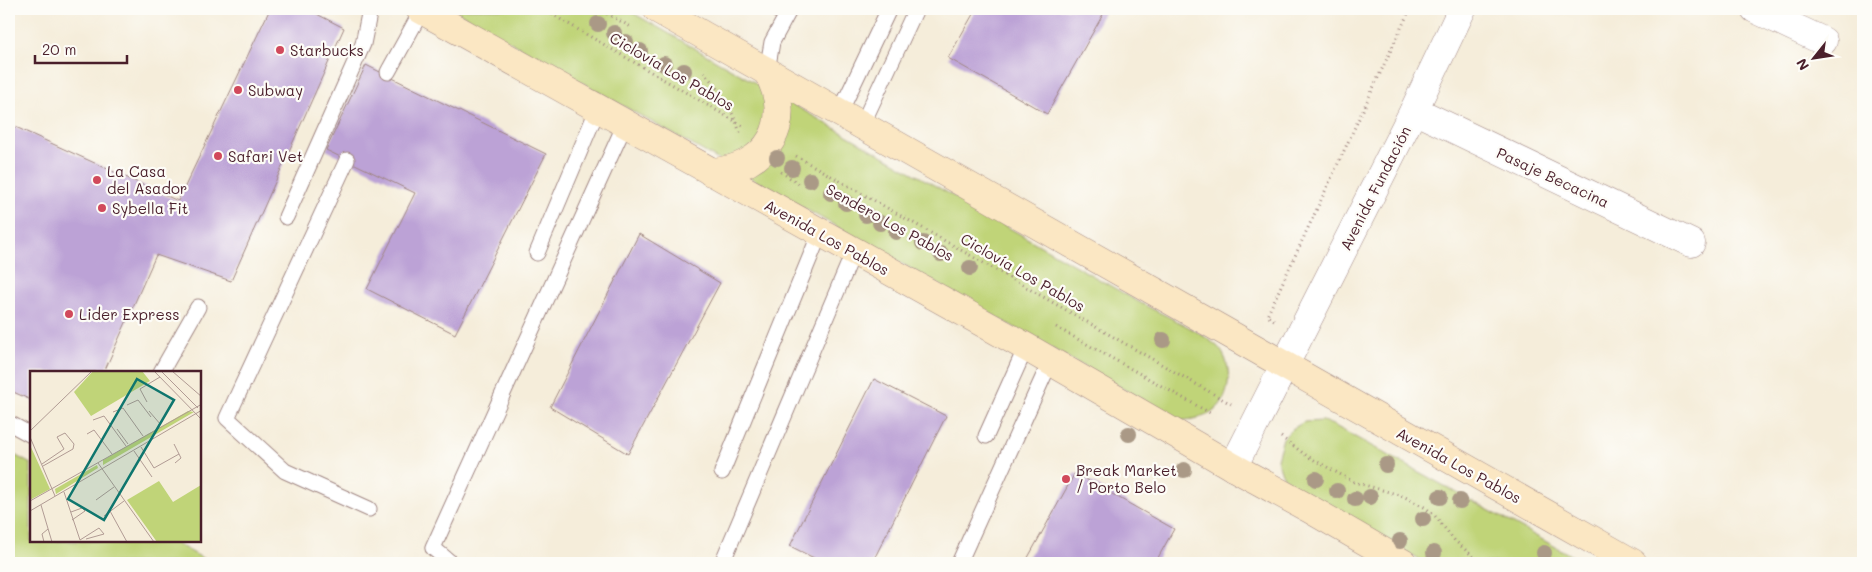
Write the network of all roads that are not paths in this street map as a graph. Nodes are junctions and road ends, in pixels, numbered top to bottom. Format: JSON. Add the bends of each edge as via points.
{"nodes":[{"id":1,"x":370,"y":9,"type":"edge"},
{"id":2,"x":421,"y":9,"type":"edge"},
{"id":3,"x":657,"y":9,"type":"edge"},
{"id":4,"x":790,"y":9,"type":"edge"},
{"id":5,"x":889,"y":9,"type":"edge"},
{"id":6,"x":916,"y":9,"type":"edge"},
{"id":7,"x":1462,"y":9,"type":"edge"},
{"id":8,"x":1755,"y":9,"type":"edge"},
{"id":9,"x":1823,"y":41,"type":"dead end"},
{"id":10,"x":767,"y":71,"type":"junction"},
{"id":11,"x":388,"y":72,"type":"dead end"},
{"id":12,"x":598,"y":108,"type":"junction"},
{"id":13,"x":1414,"y":110,"type":"junction"},
{"id":14,"x":851,"y":119,"type":"junction"},
{"id":15,"x":625,"y":124,"type":"junction"},
{"id":16,"x":347,"y":160,"type":"dead end"},
{"id":17,"x":711,"y":172,"type":"junction"},
{"id":18,"x":286,"y":218,"type":"dead end"},
{"id":19,"x":820,"y":233,"type":"junction"},
{"id":20,"x":1691,"y":243,"type":"dead end"},
{"id":21,"x":854,"y":251,"type":"junction"},
{"id":22,"x":537,"y":253,"type":"dead end"},
{"id":23,"x":198,"y":306,"type":"dead end"},
{"id":24,"x":1026,"y":347,"type":"junction"},
{"id":25,"x":1050,"y":362,"type":"junction"},
{"id":26,"x":1286,"y":366,"type":"junction"},
{"id":27,"x":162,"y":371,"type":"edge"},
{"id":28,"x":9,"y":423,"type":"edge"},
{"id":29,"x":30,"y":434,"type":"edge"},
{"id":30,"x":986,"y":436,"type":"dead end"},
{"id":31,"x":1233,"y":467,"type":"junction"},
{"id":32,"x":722,"y":472,"type":"dead end"},
{"id":33,"x":369,"y":510,"type":"dead end"},
{"id":34,"x":450,"y":563,"type":"edge"},
{"id":35,"x":722,"y":563,"type":"edge"},
{"id":36,"x":959,"y":563,"type":"edge"},
{"id":37,"x":1403,"y":563,"type":"edge"},
{"id":38,"x":1633,"y":563,"type":"edge"}],
"edges":[{"from":1,"to":18,"type":"lane","via":[[363,44]]},
{"from":2,"to":11,"type":"lane"},
{"from":2,"to":12,"type":"main road","name":"Avenida Los Pablos"},
{"from":3,"to":10,"type":"main road","name":"Avenida Los Pablos"},
{"from":4,"to":10,"type":"lane","via":[[772,42]]},
{"from":5,"to":14,"type":"lane"},
{"from":6,"to":14,"type":"lane"},
{"from":7,"to":13,"type":"street","name":"Avenida Fundación"},
{"from":8,"to":9,"type":"street"},
{"from":10,"to":14,"type":"main road","name":"Avenida Los Pablos"},
{"from":10,"to":17,"type":"main road","via":[[777,91],[779,113],[776,127],[752,161],[739,168]]},
{"from":12,"to":15,"type":"main road","name":"Avenida Los Pablos"},
{"from":12,"to":22,"type":"lane"},
{"from":13,"to":20,"type":"street","name":"Pasaje Becacina"},
{"from":13,"to":26,"type":"street","name":"Avenida Fundación"},
{"from":14,"to":26,"type":"main road","name":"Avenida Los Pablos"},
{"from":15,"to":17,"type":"main road","name":"Avenida Los Pablos"},
{"from":15,"to":34,"type":"lane","via":[[433,548]]},
{"from":16,"to":33,"type":"lane","via":[[227,418],[285,471]]},
{"from":17,"to":19,"type":"main road","name":"Avenida Los Pablos"},
{"from":19,"to":21,"type":"main road","name":"Avenida Los Pablos"},
{"from":19,"to":32,"type":"lane"},
{"from":21,"to":24,"type":"main road","name":"Avenida Los Pablos"},
{"from":21,"to":35,"type":"lane"},
{"from":23,"to":27,"type":"lane"},
{"from":24,"to":25,"type":"main road","name":"Avenida Los Pablos"},
{"from":24,"to":30,"type":"lane"},
{"from":25,"to":31,"type":"main road","name":"Avenida Los Pablos"},
{"from":25,"to":36,"type":"lane"},
{"from":26,"to":31,"type":"street"},
{"from":26,"to":38,"type":"main road","name":"Avenida Los Pablos"},
{"from":28,"to":29,"type":"lane"},
{"from":31,"to":37,"type":"main road","name":"Avenida Los Pablos"}]}
